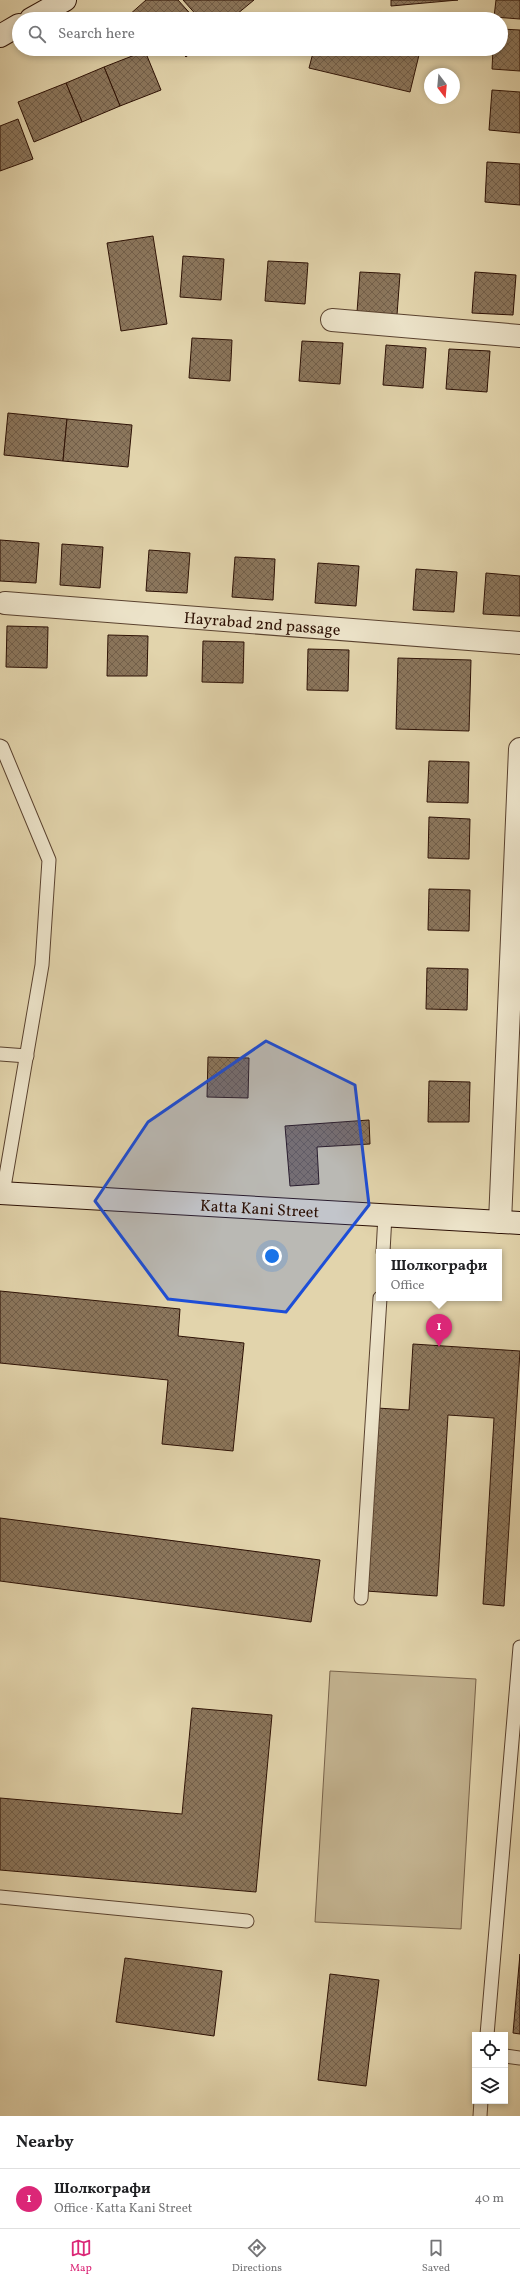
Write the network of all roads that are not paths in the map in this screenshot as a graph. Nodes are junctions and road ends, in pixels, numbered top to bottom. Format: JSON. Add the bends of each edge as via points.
{"nodes":[{"id":1,"x":65,"y":0,"type":"edge"},
{"id":2,"x":43,"y":12,"type":"edge"},
{"id":3,"x":12,"y":29,"type":"edge"},
{"id":4,"x":0,"y":36,"type":"edge"},
{"id":5,"x":332,"y":320,"type":"dead end"},
{"id":6,"x":520,"y":336,"type":"edge"},
{"id":7,"x":5,"y":602,"type":"dead end"},
{"id":8,"x":520,"y":643,"type":"edge"},
{"id":9,"x":0,"y":746,"type":"edge"},
{"id":10,"x":520,"y":749,"type":"edge"},
{"id":11,"x":0,"y":1054,"type":"edge"},
{"id":12,"x":27,"y":1056,"type":"junction"},
{"id":13,"x":2,"y":1193,"type":"edge"},
{"id":14,"x":385,"y":1215,"type":"junction"},
{"id":15,"x":510,"y":1222,"type":"edge"},
{"id":16,"x":383,"y":1249,"type":"edge"},
{"id":17,"x":380,"y":1301,"type":"edge"},
{"id":18,"x":361,"y":1598,"type":"dead end"},
{"id":19,"x":520,"y":1647,"type":"edge"},
{"id":20,"x":0,"y":1897,"type":"edge"},
{"id":21,"x":247,"y":1921,"type":"dead end"},
{"id":22,"x":488,"y":2032,"type":"edge"},
{"id":23,"x":508,"y":2056,"type":"edge"},
{"id":24,"x":520,"y":2058,"type":"edge"},
{"id":25,"x":481,"y":2104,"type":"edge"},
{"id":26,"x":480,"y":2116,"type":"edge"}],
"edges":[{"from":1,"to":2,"type":"street"},
{"from":3,"to":4,"type":"street"},
{"from":5,"to":6,"type":"street"},
{"from":7,"to":8,"type":"street","name":"Hayrаbаd 2nd passage"},
{"from":9,"to":12,"type":"lane","via":[[49,860],[42,965]]},
{"from":10,"to":15,"type":"street"},
{"from":11,"to":12,"type":"lane"},
{"from":12,"to":13,"type":"lane"},
{"from":13,"to":14,"type":"street","name":"Katta Kani Street"},
{"from":14,"to":15,"type":"street","name":"Katta Kani Street"},
{"from":14,"to":16,"type":"lane"},
{"from":17,"to":18,"type":"lane"},
{"from":19,"to":22,"type":"lane"},
{"from":20,"to":21,"type":"lane"},
{"from":23,"to":24,"type":"lane"},
{"from":25,"to":26,"type":"lane"}]}
